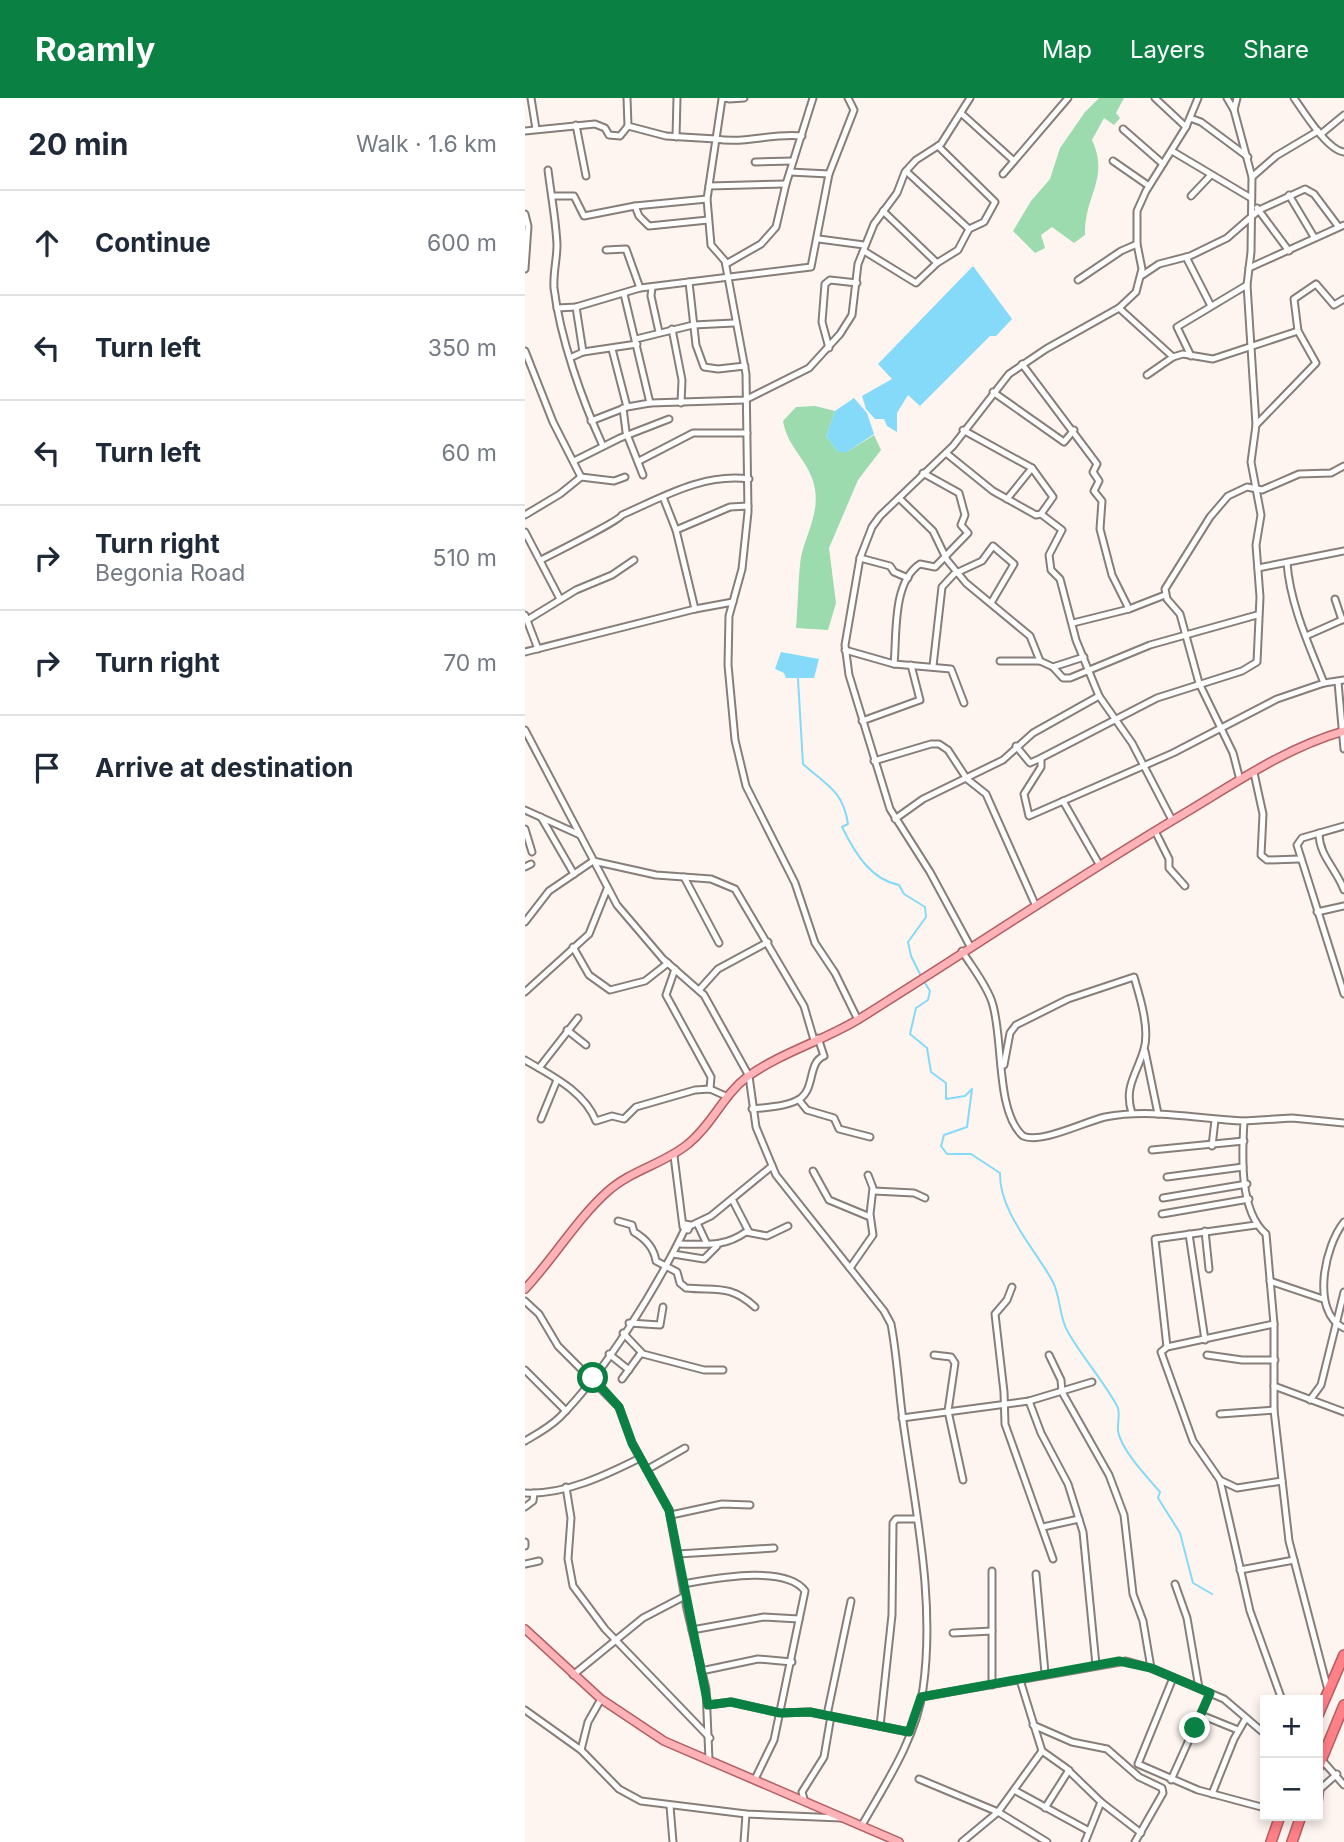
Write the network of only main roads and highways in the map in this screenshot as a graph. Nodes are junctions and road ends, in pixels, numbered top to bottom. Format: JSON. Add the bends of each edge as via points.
{"nodes":[{"id":1,"x":1343,"y":731,"type":"edge"},
{"id":2,"x":525,"y":1289,"type":"edge"},
{"id":3,"x":525,"y":1629,"type":"edge"},
{"id":4,"x":1344,"y":1656,"type":"edge"},
{"id":5,"x":1323,"y":1702,"type":"edge"},
{"id":6,"x":1344,"y":1705,"type":"edge"},
{"id":7,"x":1321,"y":1758,"type":"edge"},
{"id":8,"x":1278,"y":1821,"type":"edge"},
{"id":9,"x":1299,"y":1821,"type":"edge"},
{"id":10,"x":899,"y":1842,"type":"edge"},
{"id":11,"x":1271,"y":1842,"type":"edge"},
{"id":12,"x":1293,"y":1842,"type":"edge"}],
"edges":[{"from":1,"to":2,"type":"main road","via":[[1299,747],[1240,780],[1035,904],[858,1020],[749,1076],[705,1130],[674,1156],[641,1169],[609,1190]]},
{"from":3,"to":10,"type":"main road","via":[[601,1699],[664,1741]]},
{"from":4,"to":5,"type":"highway"},
{"from":6,"to":7,"type":"highway"},
{"from":8,"to":11,"type":"highway"},
{"from":9,"to":12,"type":"highway"}]}
